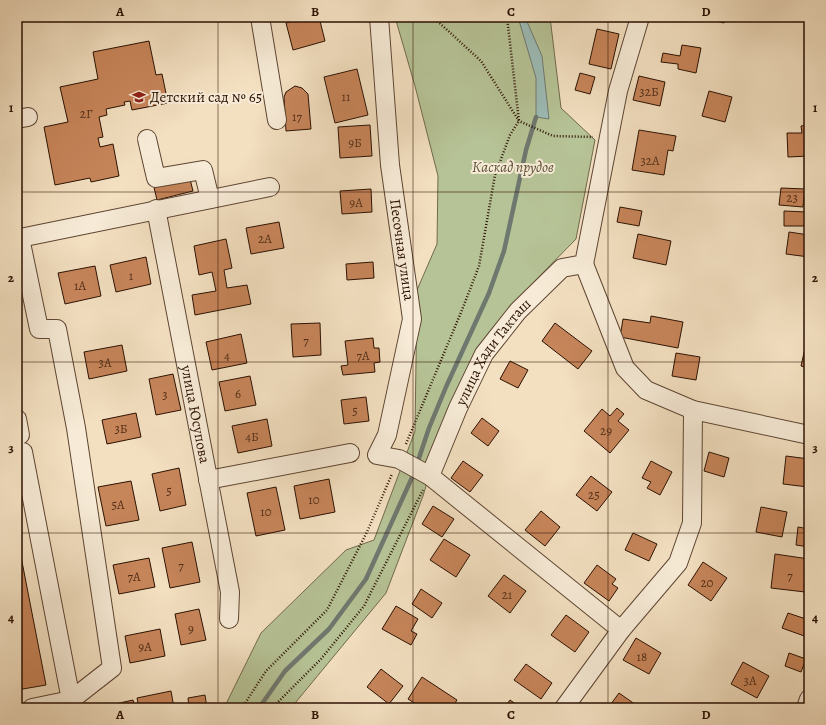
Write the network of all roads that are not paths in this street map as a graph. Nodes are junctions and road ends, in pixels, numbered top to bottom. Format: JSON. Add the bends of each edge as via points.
{"nodes":[{"id":1,"x":260,"y":17,"type":"edge"},
{"id":2,"x":379,"y":17,"type":"edge"},
{"id":3,"x":640,"y":17,"type":"edge"},
{"id":4,"x":277,"y":120,"type":"dead end"},
{"id":5,"x":147,"y":139,"type":"dead end"},
{"id":6,"x":270,"y":187,"type":"dead end"},
{"id":7,"x":210,"y":199,"type":"junction"},
{"id":8,"x":156,"y":209,"type":"junction"},
{"id":9,"x":18,"y":239,"type":"edge"},
{"id":10,"x":584,"y":264,"type":"junction"},
{"id":11,"x":693,"y":410,"type":"junction"},
{"id":12,"x":17,"y":419,"type":"edge"},
{"id":13,"x":809,"y":435,"type":"edge"},
{"id":14,"x":20,"y":444,"type":"edge"},
{"id":15,"x":350,"y":453,"type":"dead end"},
{"id":16,"x":430,"y":476,"type":"junction"},
{"id":17,"x":208,"y":480,"type":"junction"},
{"id":18,"x":229,"y":619,"type":"dead end"},
{"id":19,"x":621,"y":630,"type":"junction"},
{"id":20,"x":809,"y":699,"type":"edge"},
{"id":21,"x":71,"y":700,"type":"junction"},
{"id":22,"x":32,"y":708,"type":"edge"},
{"id":23,"x":564,"y":708,"type":"edge"},
{"id":24,"x":806,"y":708,"type":"edge"}],
"edges":[{"from":1,"to":4,"type":"street"},
{"from":2,"to":16,"type":"street","name":"Песочная улица","via":[[390,165],[412,319],[387,436],[377,455],[399,459]]},
{"from":3,"to":10,"type":"street","via":[[618,91]]},
{"from":5,"to":7,"type":"street","via":[[156,178],[203,170]]},
{"from":6,"to":7,"type":"street"},
{"from":7,"to":8,"type":"street"},
{"from":8,"to":9,"type":"street"},
{"from":8,"to":17,"type":"street","name":"улица Юсупова"},
{"from":9,"to":21,"type":"street","via":[[39,329],[57,329],[78,444],[112,668]]},
{"from":10,"to":11,"type":"street","via":[[625,368],[646,390]]},
{"from":10,"to":16,"type":"street","name":"улица Хади Такташ","via":[[562,268],[518,311],[484,354]]},
{"from":11,"to":13,"type":"street"},
{"from":11,"to":19,"type":"street","via":[[692,523],[678,563]]},
{"from":12,"to":14,"type":"street"},
{"from":14,"to":21,"type":"street"},
{"from":15,"to":17,"type":"street"},
{"from":16,"to":19,"type":"street"},
{"from":17,"to":18,"type":"street","name":"улица Юсупова","via":[[230,592]]},
{"from":19,"to":23,"type":"street"},
{"from":20,"to":24,"type":"street"},
{"from":21,"to":22,"type":"street"}]}
